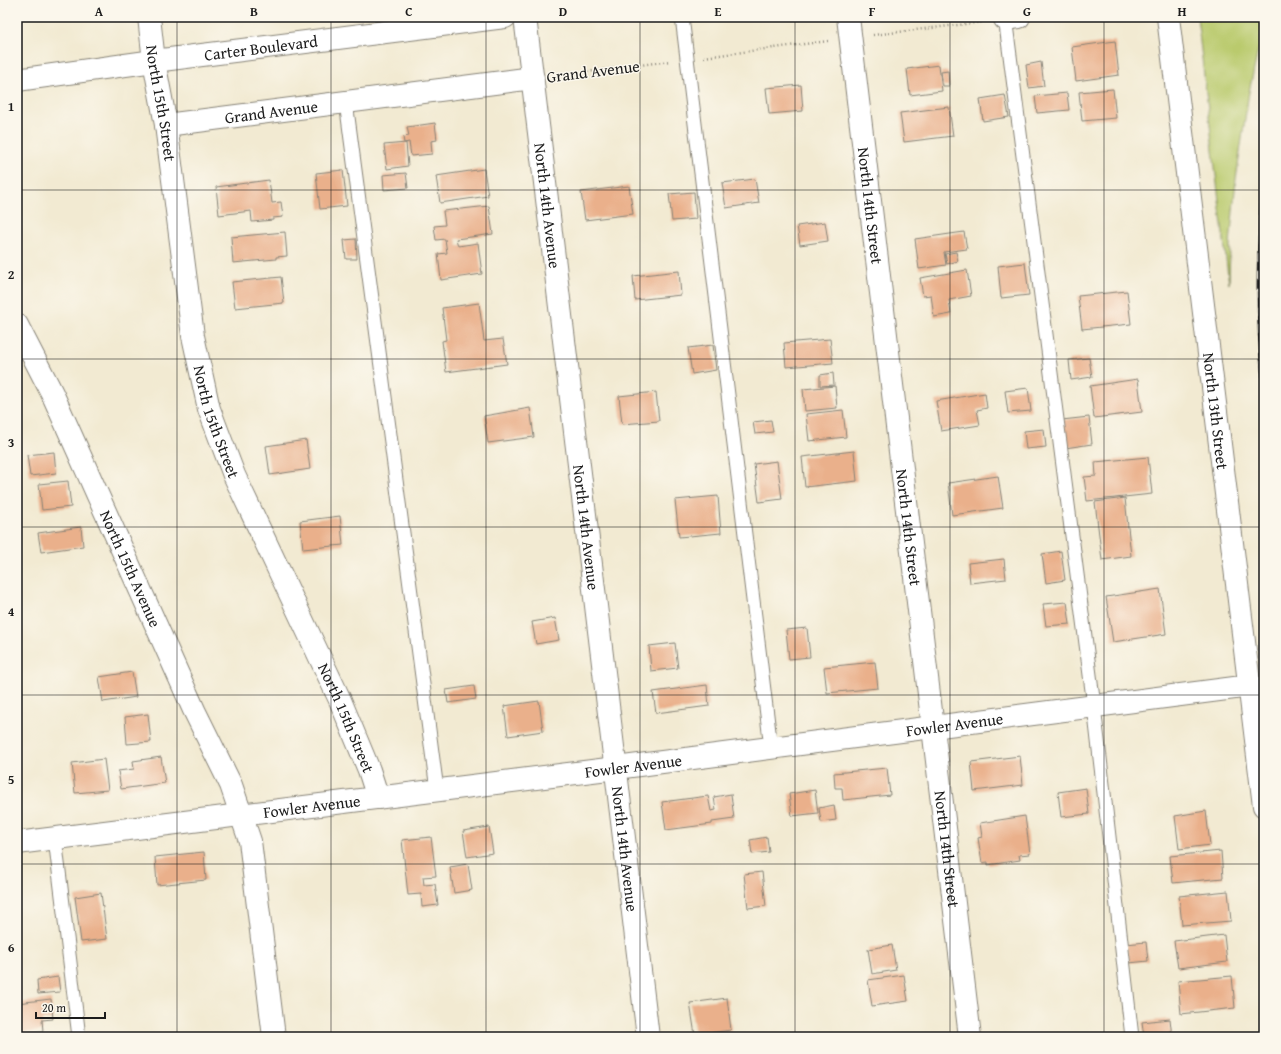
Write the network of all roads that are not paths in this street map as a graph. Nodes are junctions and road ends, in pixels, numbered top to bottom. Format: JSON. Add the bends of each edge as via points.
{"nodes":[{"id":1,"x":149,"y":17,"type":"edge"},
{"id":2,"x":505,"y":17,"type":"edge"},
{"id":3,"x":525,"y":17,"type":"edge"},
{"id":4,"x":682,"y":17,"type":"edge"},
{"id":5,"x":848,"y":17,"type":"edge"},
{"id":6,"x":1168,"y":17,"type":"edge"},
{"id":7,"x":1010,"y":18,"type":"edge"},
{"id":8,"x":154,"y":61,"type":"junction"},
{"id":9,"x":533,"y":78,"type":"junction"},
{"id":10,"x":17,"y":80,"type":"edge"},
{"id":11,"x":346,"y":102,"type":"junction"},
{"id":12,"x":166,"y":125,"type":"junction"},
{"id":13,"x":17,"y":324,"type":"edge"},
{"id":14,"x":1250,"y":686,"type":"junction"},
{"id":15,"x":1094,"y":706,"type":"junction"},
{"id":16,"x":933,"y":727,"type":"junction"},
{"id":17,"x":770,"y":748,"type":"junction"},
{"id":18,"x":616,"y":768,"type":"junction"},
{"id":19,"x":437,"y":790,"type":"junction"},
{"id":20,"x":378,"y":798,"type":"junction"},
{"id":21,"x":1264,"y":806,"type":"edge"},
{"id":22,"x":241,"y":815,"type":"junction"},
{"id":23,"x":55,"y":838,"type":"junction"},
{"id":24,"x":17,"y":843,"type":"edge"},
{"id":25,"x":79,"y":1037,"type":"edge"},
{"id":26,"x":274,"y":1037,"type":"edge"},
{"id":27,"x":648,"y":1037,"type":"edge"},
{"id":28,"x":970,"y":1037,"type":"edge"},
{"id":29,"x":1132,"y":1037,"type":"edge"}],
"edges":[{"from":1,"to":8,"type":"street","name":"North 15th Street"},
{"from":2,"to":8,"type":"street","name":"Carter Boulevard"},
{"from":3,"to":9,"type":"street","name":"North 14th Avenue"},
{"from":4,"to":17,"type":"lane"},
{"from":5,"to":16,"type":"street","name":"North 14th Street"},
{"from":6,"to":14,"type":"street","name":"North 13th Street"},
{"from":7,"to":15,"type":"lane"},
{"from":8,"to":10,"type":"street","name":"Carter Boulevard"},
{"from":8,"to":12,"type":"street","name":"North 15th Street"},
{"from":9,"to":11,"type":"street","name":"Grand Avenue"},
{"from":9,"to":18,"type":"street","name":"North 14th Avenue"},
{"from":11,"to":12,"type":"street","name":"Grand Avenue"},
{"from":11,"to":19,"type":"lane"},
{"from":12,"to":20,"type":"street","name":"North 15th Street","via":[[193,336],[209,409],[234,475],[340,700]]},
{"from":13,"to":22,"type":"street","name":"North 15th Avenue","via":[[52,393],[191,703],[231,785]]},
{"from":14,"to":15,"type":"street","name":"Fowler Avenue"},
{"from":14,"to":21,"type":"street","name":"North 13th Street"},
{"from":15,"to":16,"type":"street","name":"Fowler Avenue"},
{"from":15,"to":29,"type":"lane"},
{"from":16,"to":17,"type":"street","name":"Fowler Avenue"},
{"from":16,"to":28,"type":"street","name":"North 14th Street"},
{"from":17,"to":18,"type":"street","name":"Fowler Avenue"},
{"from":18,"to":19,"type":"street","name":"Fowler Avenue"},
{"from":18,"to":27,"type":"street","name":"North 14th Avenue"},
{"from":19,"to":20,"type":"street","name":"Fowler Avenue"},
{"from":20,"to":22,"type":"street","name":"Fowler Avenue"},
{"from":22,"to":23,"type":"street","name":"Fowler Avenue"},
{"from":22,"to":26,"type":"street","via":[[250,841]]},
{"from":23,"to":24,"type":"street","name":"Fowler Avenue"},
{"from":23,"to":25,"type":"lane"}]}
